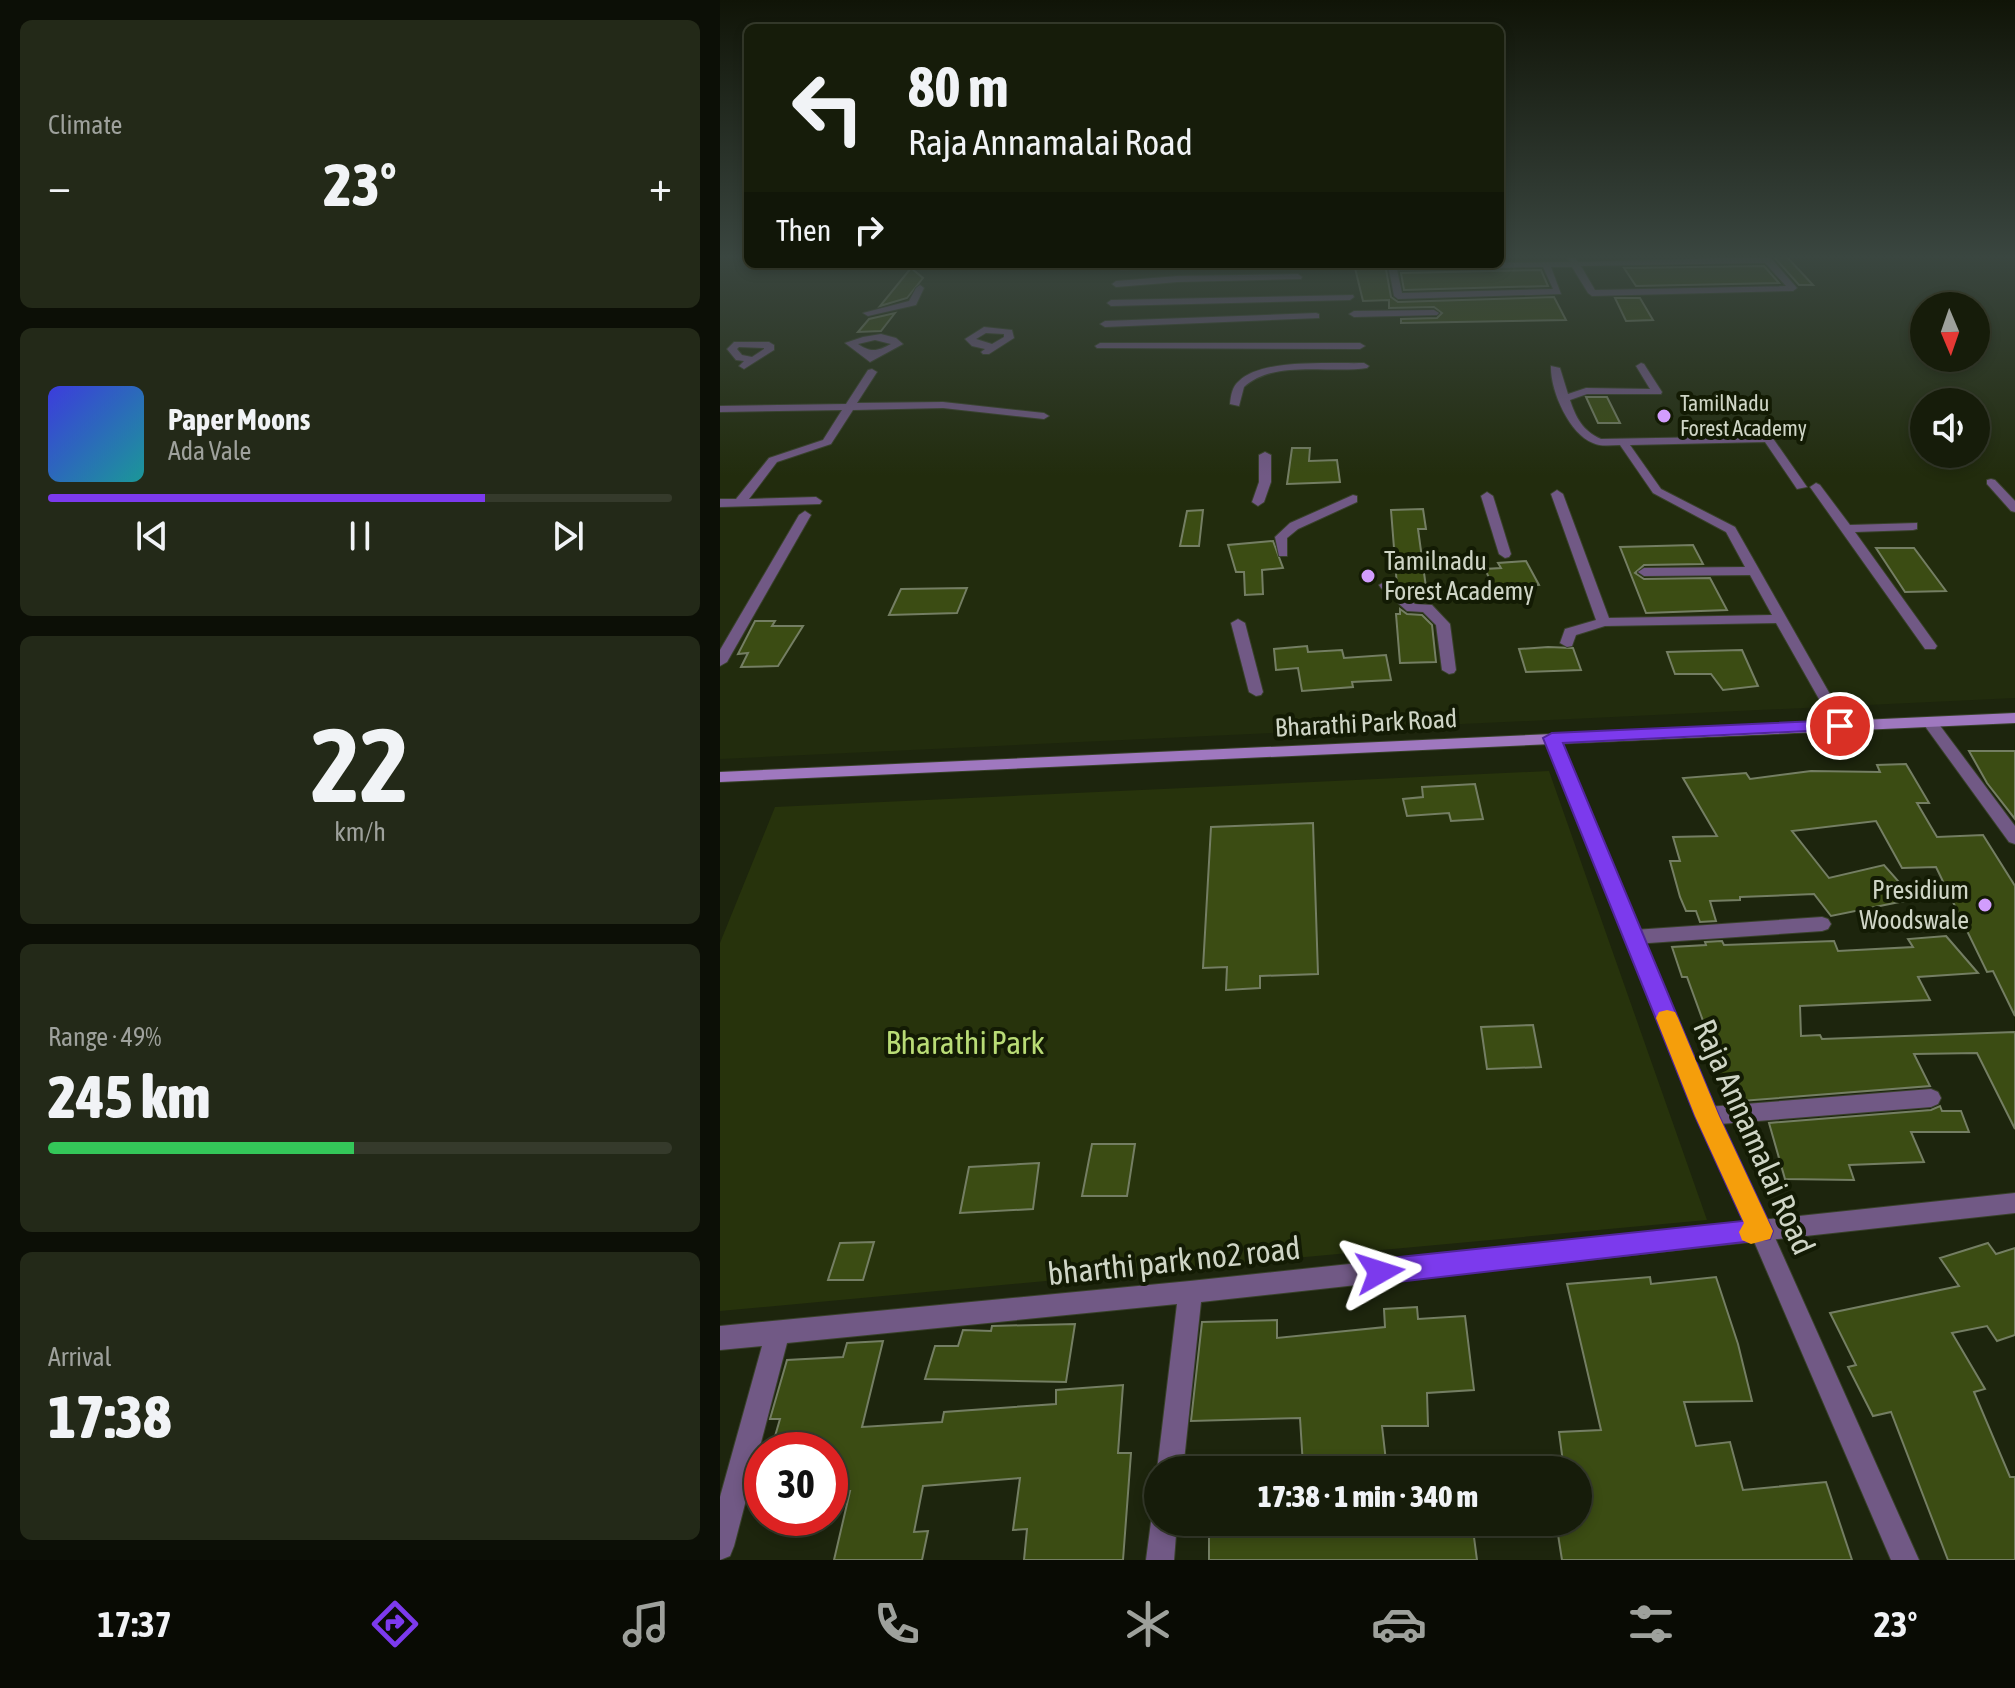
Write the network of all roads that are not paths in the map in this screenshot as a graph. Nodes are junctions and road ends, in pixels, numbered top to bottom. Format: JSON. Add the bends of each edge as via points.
{"nodes":[{"id":1,"x":1100,"y":346,"type":"dead end"},
{"id":2,"x":1360,"y":346,"type":"dead end"},
{"id":3,"x":1364,"y":366,"type":"dead end"},
{"id":4,"x":1641,"y":366,"type":"dead end"},
{"id":5,"x":1555,"y":368,"type":"dead end"},
{"id":6,"x":872,"y":372,"type":"dead end"},
{"id":7,"x":1657,"y":392,"type":"junction"},
{"id":8,"x":1566,"y":398,"type":"junction"},
{"id":9,"x":1235,"y":404,"type":"dead end"},
{"id":10,"x":1664,"y":404,"type":"dead end"},
{"id":11,"x":850,"y":407,"type":"junction"},
{"id":12,"x":720,"y":409,"type":"edge"},
{"id":13,"x":1044,"y":416,"type":"dead end"},
{"id":14,"x":1623,"y":442,"type":"junction"},
{"id":15,"x":1265,"y":455,"type":"dead end"},
{"id":16,"x":1991,"y":482,"type":"dead end"},
{"id":17,"x":1801,"y":487,"type":"dead end"},
{"id":18,"x":1816,"y":487,"type":"dead end"},
{"id":19,"x":1557,"y":494,"type":"dead end"},
{"id":20,"x":1487,"y":496,"type":"dead end"},
{"id":21,"x":1353,"y":499,"type":"dead end"},
{"id":22,"x":816,"y":501,"type":"dead end"},
{"id":23,"x":740,"y":502,"type":"junction"},
{"id":24,"x":1258,"y":502,"type":"dead end"},
{"id":25,"x":720,"y":503,"type":"edge"},
{"id":26,"x":2015,"y":508,"type":"edge"},
{"id":27,"x":805,"y":515,"type":"dead end"},
{"id":28,"x":1913,"y":526,"type":"dead end"},
{"id":29,"x":1847,"y":529,"type":"junction"},
{"id":30,"x":1283,"y":553,"type":"dead end"},
{"id":31,"x":1505,"y":554,"type":"dead end"},
{"id":32,"x":1754,"y":571,"type":"junction"},
{"id":33,"x":1644,"y":572,"type":"dead end"},
{"id":34,"x":1386,"y":585,"type":"dead end"},
{"id":35,"x":1781,"y":619,"type":"junction"},
{"id":36,"x":1604,"y":622,"type":"junction"},
{"id":37,"x":1238,"y":623,"type":"dead end"},
{"id":38,"x":1567,"y":643,"type":"dead end"},
{"id":39,"x":1930,"y":646,"type":"dead end"},
{"id":40,"x":720,"y":662,"type":"edge"},
{"id":41,"x":1449,"y":670,"type":"dead end"},
{"id":42,"x":1256,"y":692,"type":"dead end"},
{"id":43,"x":1824,"y":696,"type":"dead end"},
{"id":44,"x":2015,"y":718,"type":"edge"},
{"id":45,"x":1930,"y":722,"type":"junction"},
{"id":46,"x":1552,"y":738,"type":"junction"},
{"id":47,"x":720,"y":777,"type":"edge"},
{"id":48,"x":2015,"y":838,"type":"edge"},
{"id":49,"x":1822,"y":924,"type":"dead end"},
{"id":50,"x":1634,"y":937,"type":"junction"},
{"id":51,"x":1931,"y":1098,"type":"dead end"},
{"id":52,"x":1707,"y":1116,"type":"junction"},
{"id":53,"x":2015,"y":1203,"type":"edge"},
{"id":54,"x":1761,"y":1231,"type":"junction"},
{"id":55,"x":1190,"y":1292,"type":"junction"},
{"id":56,"x":778,"y":1331,"type":"junction"},
{"id":57,"x":720,"y":1338,"type":"edge"},
{"id":58,"x":1172,"y":1456,"type":"edge"},
{"id":59,"x":1163,"y":1536,"type":"edge"},
{"id":60,"x":720,"y":1546,"type":"edge"},
{"id":61,"x":1160,"y":1560,"type":"edge"},
{"id":62,"x":1905,"y":1560,"type":"edge"}],
"edges":[{"from":1,"to":2,"type":"street"},
{"from":3,"to":9,"type":"street","via":[[1246,378],[1237,388]]},
{"from":4,"to":7,"type":"street"},
{"from":5,"to":8,"type":"street"},
{"from":6,"to":11,"type":"street"},
{"from":7,"to":8,"type":"street","via":[[1586,391]]},
{"from":7,"to":10,"type":"street"},
{"from":8,"to":14,"type":"street","via":[[1584,437]]},
{"from":11,"to":12,"type":"street"},
{"from":11,"to":13,"type":"street","via":[[943,405]]},
{"from":11,"to":23,"type":"street","via":[[827,442],[773,460]]},
{"from":14,"to":17,"type":"street","via":[[1768,439]]},
{"from":14,"to":32,"type":"street","via":[[1657,491],[1731,530]]},
{"from":15,"to":24,"type":"street"},
{"from":16,"to":26,"type":"street"},
{"from":18,"to":29,"type":"street"},
{"from":19,"to":36,"type":"street"},
{"from":20,"to":31,"type":"street"},
{"from":21,"to":30,"type":"street","via":[[1294,526],[1281,537]]},
{"from":22,"to":23,"type":"street"},
{"from":23,"to":25,"type":"street"},
{"from":27,"to":40,"type":"street"},
{"from":28,"to":29,"type":"street"},
{"from":29,"to":39,"type":"street"},
{"from":32,"to":33,"type":"street"},
{"from":32,"to":35,"type":"street"},
{"from":34,"to":41,"type":"street","via":[[1412,608],[1427,608],[1443,624]]},
{"from":35,"to":36,"type":"street"},
{"from":35,"to":43,"type":"street"},
{"from":36,"to":38,"type":"street","via":[[1570,632]]},
{"from":37,"to":42,"type":"street"},
{"from":44,"to":45,"type":"main road","name":"Bharathi Park Road"},
{"from":45,"to":46,"type":"main road","name":"Bharathi Park Road"},
{"from":45,"to":48,"type":"street"},
{"from":46,"to":47,"type":"main road","name":"Bharathi Park Road"},
{"from":46,"to":50,"type":"street","name":"Raja Annamalai Road"},
{"from":49,"to":50,"type":"street"},
{"from":50,"to":52,"type":"street","name":"Raja Annamalai Road"},
{"from":51,"to":52,"type":"street"},
{"from":52,"to":54,"type":"street","name":"Raja Annamalai Road"},
{"from":53,"to":54,"type":"street","name":"bharthi park no2 road"},
{"from":54,"to":55,"type":"street","name":"bharthi park no2 road"},
{"from":54,"to":62,"type":"street","name":"Raja Annamalai Road"},
{"from":55,"to":56,"type":"street","name":"bharthi park no2 road"},
{"from":55,"to":58,"type":"street"},
{"from":56,"to":57,"type":"street","name":"bharthi park no2 road"},
{"from":56,"to":60,"type":"street"},
{"from":59,"to":61,"type":"street"}]}
